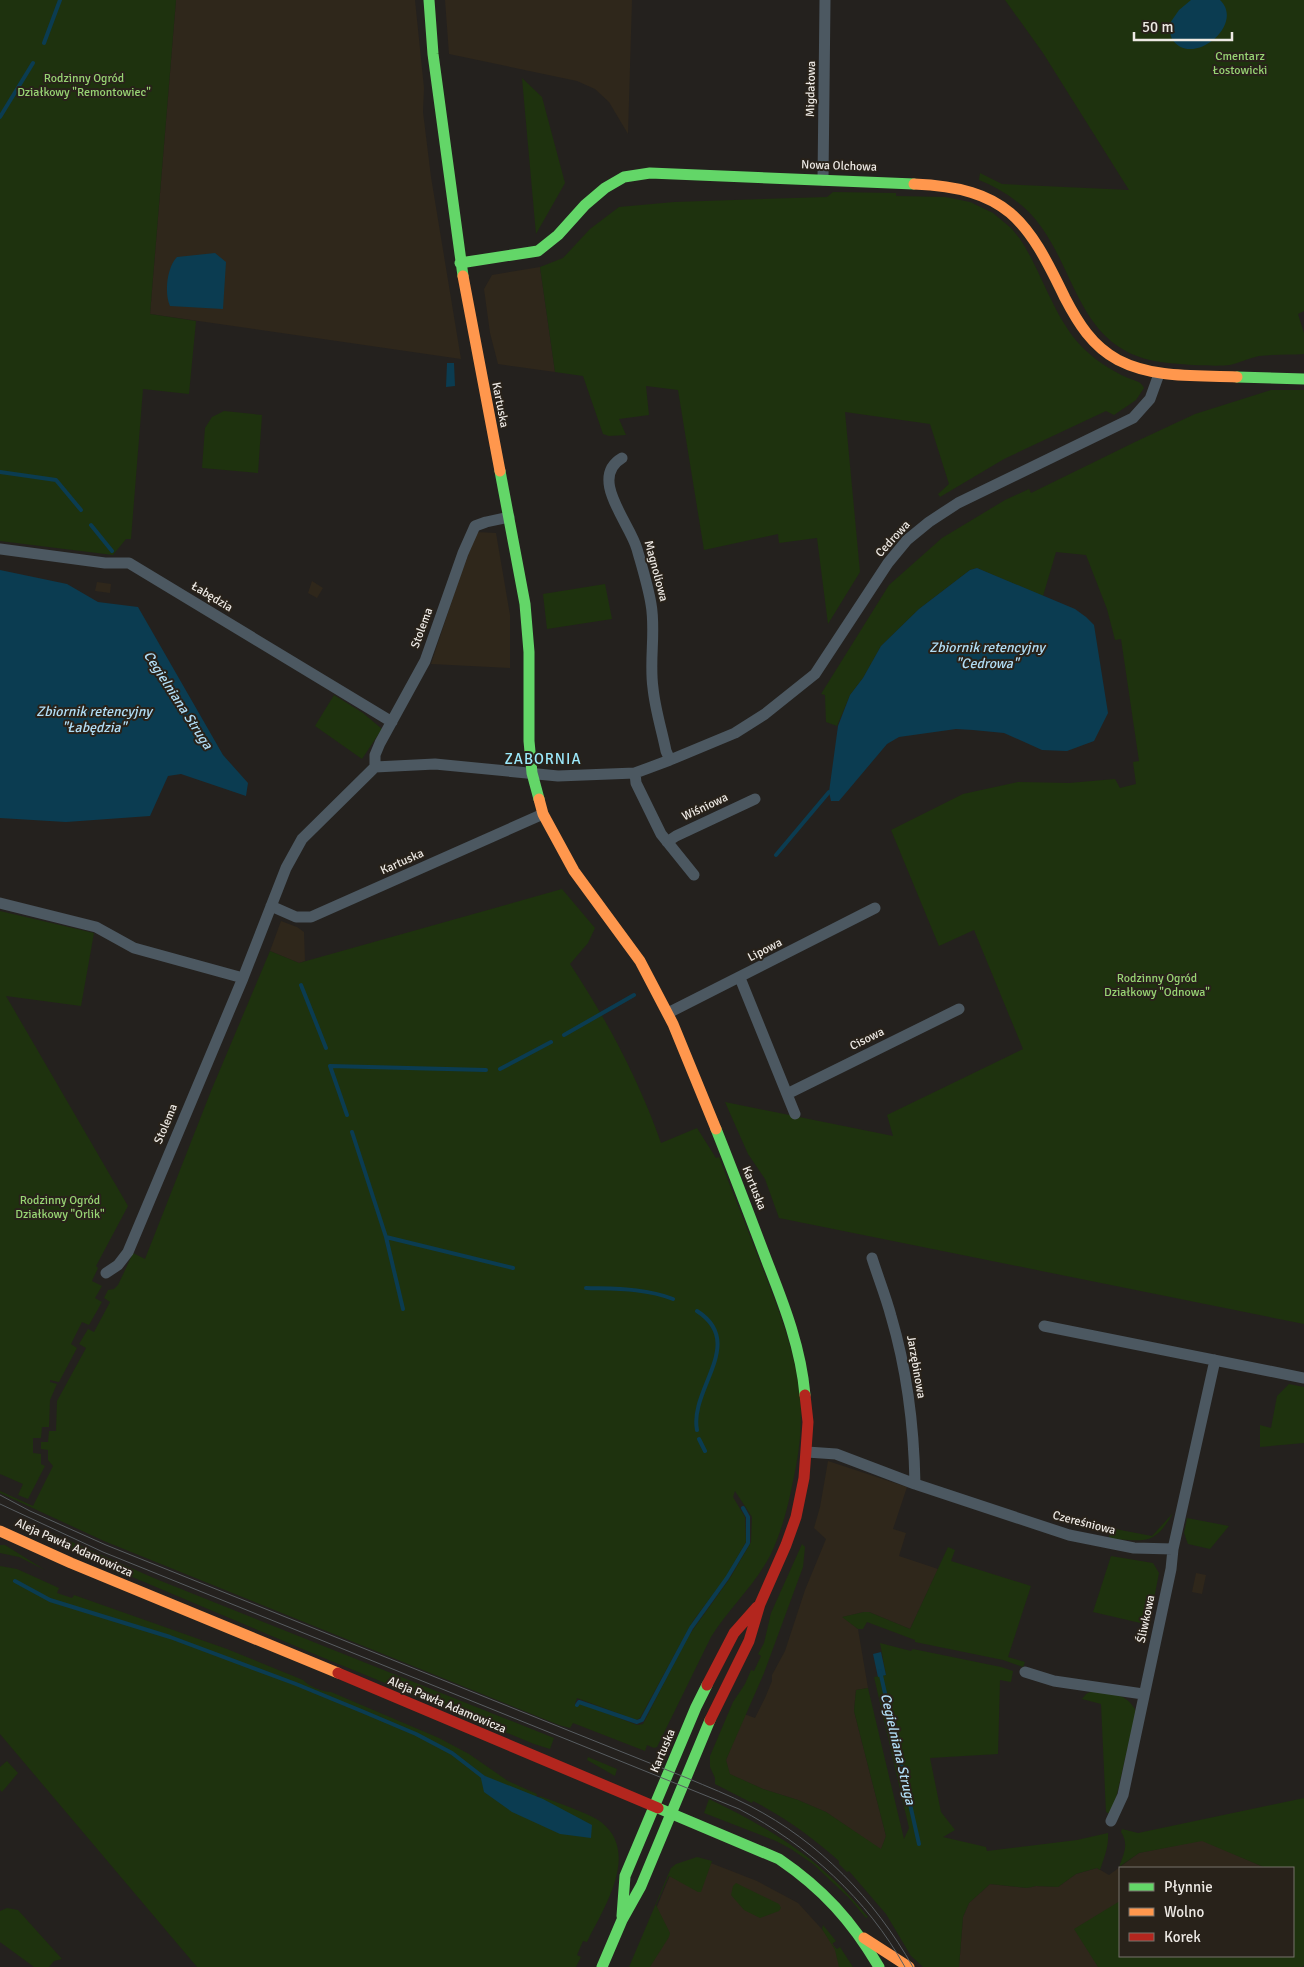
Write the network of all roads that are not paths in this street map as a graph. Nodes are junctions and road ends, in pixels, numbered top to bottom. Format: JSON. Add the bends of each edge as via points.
{"nodes":[{"id":1,"x":429,"y":0,"type":"edge"},
{"id":2,"x":825,"y":0,"type":"edge"},
{"id":3,"x":823,"y":180,"type":"junction"},
{"id":4,"x":460,"y":263,"type":"junction"},
{"id":5,"x":1159,"y":374,"type":"junction"},
{"id":6,"x":1304,"y":379,"type":"edge"},
{"id":7,"x":622,"y":458,"type":"dead end"},
{"id":8,"x":509,"y":517,"type":"junction"},
{"id":9,"x":0,"y":549,"type":"edge"},
{"id":10,"x":392,"y":722,"type":"junction"},
{"id":11,"x":670,"y":760,"type":"junction"},
{"id":12,"x":375,"y":768,"type":"junction"},
{"id":13,"x":532,"y":773,"type":"junction"},
{"id":14,"x":635,"y":773,"type":"junction"},
{"id":15,"x":756,"y":799,"type":"dead end"},
{"id":16,"x":543,"y":814,"type":"junction"},
{"id":17,"x":667,"y":842,"type":"junction"},
{"id":18,"x":694,"y":875,"type":"dead end"},
{"id":19,"x":0,"y":903,"type":"edge"},
{"id":20,"x":271,"y":906,"type":"junction"},
{"id":21,"x":875,"y":908,"type":"dead end"},
{"id":22,"x":243,"y":978,"type":"junction"},
{"id":23,"x":740,"y":978,"type":"junction"},
{"id":24,"x":959,"y":1009,"type":"dead end"},
{"id":25,"x":668,"y":1014,"type":"junction"},
{"id":26,"x":787,"y":1094,"type":"junction"},
{"id":27,"x":795,"y":1114,"type":"dead end"},
{"id":28,"x":872,"y":1258,"type":"dead end"},
{"id":29,"x":106,"y":1273,"type":"dead end"},
{"id":30,"x":1044,"y":1326,"type":"dead end"},
{"id":31,"x":1214,"y":1360,"type":"junction"},
{"id":32,"x":1304,"y":1378,"type":"edge"},
{"id":33,"x":807,"y":1452,"type":"junction"},
{"id":34,"x":915,"y":1484,"type":"junction"},
{"id":35,"x":0,"y":1531,"type":"edge"},
{"id":36,"x":1173,"y":1549,"type":"junction"},
{"id":37,"x":760,"y":1604,"type":"junction"},
{"id":38,"x":1025,"y":1672,"type":"dead end"},
{"id":39,"x":1143,"y":1694,"type":"junction"},
{"id":40,"x":654,"y":1807,"type":"junction"},
{"id":41,"x":672,"y":1815,"type":"junction"},
{"id":42,"x":1111,"y":1821,"type":"dead end"},
{"id":43,"x":622,"y":1920,"type":"junction"},
{"id":44,"x":862,"y":1937,"type":"junction"},
{"id":45,"x":602,"y":1967,"type":"edge"},
{"id":46,"x":879,"y":1967,"type":"edge"},
{"id":47,"x":908,"y":1967,"type":"edge"}],
"edges":[{"from":1,"to":4,"type":"street","name":"Kartuska"},
{"from":2,"to":3,"type":"street","name":"Migdałowa"},
{"from":3,"to":4,"type":"street","name":"Nowa Olchowa","via":[[650,173],[630,175],[603,189],[554,240],[538,251]]},
{"from":3,"to":5,"type":"street","name":"Nowa Olchowa","via":[[944,185],[978,192],[994,200],[1030,231],[1074,316],[1101,349],[1122,363]]},
{"from":4,"to":8,"type":"street","name":"Kartuska"},
{"from":5,"to":6,"type":"street"},
{"from":5,"to":11,"type":"street","name":"Cedrowa","via":[[1150,399],[1132,418],[958,504],[929,522],[907,540],[888,563],[826,659],[806,683],[750,724]]},
{"from":7,"to":11,"type":"street","name":"Magnoliowa","via":[[614,463],[608,479],[613,500],[635,544],[652,606],[653,688]]},
{"from":8,"to":10,"type":"street","name":"Stolema","via":[[475,526],[425,661]]},
{"from":8,"to":13,"type":"street","name":"Kartuska","via":[[525,604]]},
{"from":9,"to":10,"type":"street","name":"Łabędzia","via":[[105,563],[129,563]]},
{"from":10,"to":12,"type":"street","name":"Stolema","via":[[375,754]]},
{"from":11,"to":14,"type":"street","name":"Cedrowa"},
{"from":12,"to":13,"type":"street","via":[[435,764]]},
{"from":12,"to":20,"type":"street","name":"Stolema","via":[[302,839]]},
{"from":13,"to":14,"type":"street","name":"Cedrowa","via":[[558,776]]},
{"from":13,"to":16,"type":"street","name":"Kartuska"},
{"from":14,"to":17,"type":"street","via":[[636,783]]},
{"from":15,"to":17,"type":"street","name":"Wiśniowa"},
{"from":16,"to":20,"type":"street","name":"Kartuska","via":[[312,917],[296,917]]},
{"from":16,"to":25,"type":"street","name":"Kartuska","via":[[567,860],[640,961]]},
{"from":17,"to":18,"type":"street"},
{"from":19,"to":22,"type":"street","via":[[96,928],[134,948]]},
{"from":20,"to":22,"type":"street","name":"Stolema"},
{"from":21,"to":23,"type":"street","name":"Lipowa"},
{"from":22,"to":29,"type":"street","name":"Stolema","via":[[128,1252]]},
{"from":23,"to":25,"type":"street","name":"Lipowa"},
{"from":23,"to":26,"type":"street"},
{"from":24,"to":26,"type":"street","name":"Cisowa"},
{"from":25,"to":33,"type":"street","name":"Kartuska","via":[[744,1199],[794,1334],[806,1392]]},
{"from":26,"to":27,"type":"street"},
{"from":28,"to":34,"type":"street","name":"Jarzębinowa","via":[[902,1361]]},
{"from":30,"to":31,"type":"street"},
{"from":31,"to":32,"type":"street"},
{"from":31,"to":36,"type":"street"},
{"from":33,"to":34,"type":"street","name":"Czereśniowa","via":[[836,1454]]},
{"from":33,"to":37,"type":"street","name":"Kartuska","via":[[796,1517]]},
{"from":34,"to":36,"type":"street","name":"Czereśniowa","via":[[1069,1536],[1134,1548]]},
{"from":35,"to":40,"type":"street","name":"Aleja Pawła Adamowicza"},
{"from":36,"to":39,"type":"street","name":"Śliwkowa"},
{"from":37,"to":40,"type":"street","name":"Kartuska","via":[[734,1633],[696,1707]]},
{"from":37,"to":41,"type":"street","name":"Kartuska","via":[[749,1641],[711,1719]]},
{"from":38,"to":39,"type":"street","via":[[1054,1681]]},
{"from":39,"to":42,"type":"street","name":"Śliwkowa","via":[[1123,1794]]},
{"from":40,"to":41,"type":"street","name":"Aleja Pawła Adamowicza"},
{"from":40,"to":43,"type":"street","name":"Kartuska","via":[[625,1876]]},
{"from":41,"to":43,"type":"street","name":"Kartuska","via":[[641,1886]]},
{"from":41,"to":44,"type":"street","name":"Aleja Pawła Adamowicza","via":[[779,1859],[824,1892]]},
{"from":43,"to":45,"type":"street","name":"Kartuska"},
{"from":44,"to":46,"type":"street","name":"Aleja Pawła Adamowicza"},
{"from":44,"to":47,"type":"street","name":"Aleja Pawła Adamowicza"}]}
